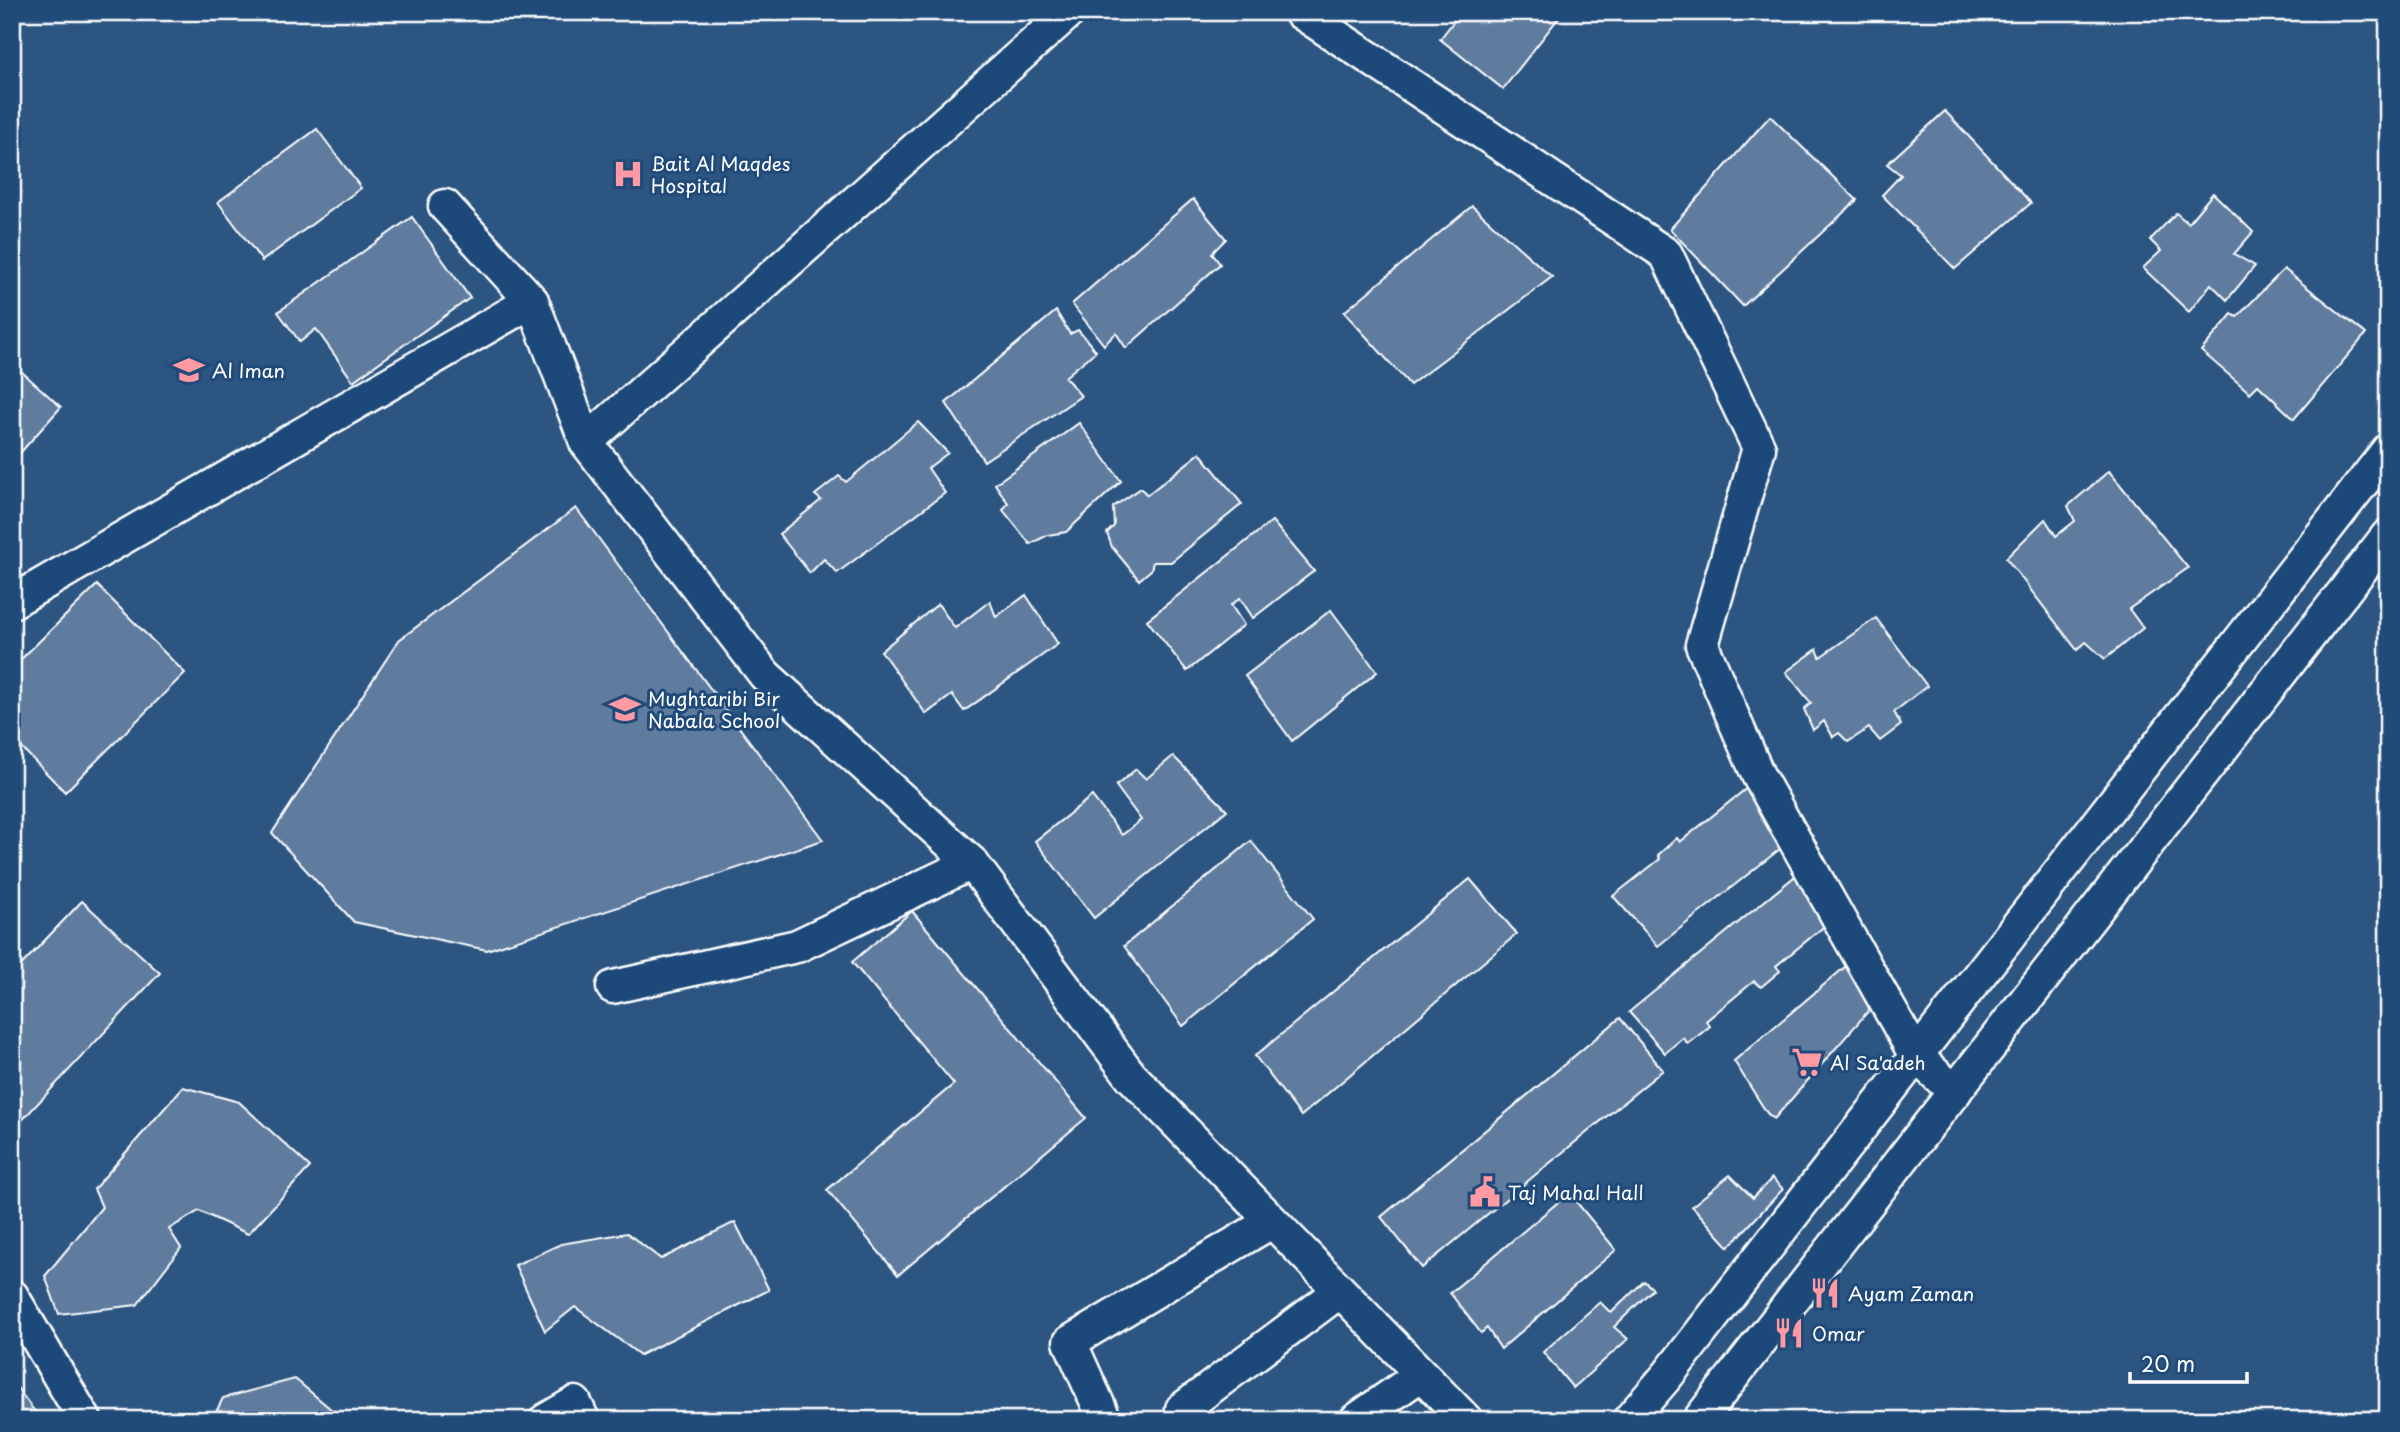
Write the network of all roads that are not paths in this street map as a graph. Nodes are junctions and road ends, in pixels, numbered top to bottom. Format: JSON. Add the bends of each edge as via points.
{"nodes":[{"id":1,"x":1069,"y":12,"type":"edge"},
{"id":2,"x":1300,"y":12,"type":"edge"},
{"id":3,"x":445,"y":206,"type":"dead end"},
{"id":4,"x":532,"y":301,"type":"junction"},
{"id":5,"x":586,"y":442,"type":"junction"},
{"id":6,"x":2388,"y":450,"type":"edge"},
{"id":7,"x":2388,"y":535,"type":"edge"},
{"id":8,"x":12,"y":603,"type":"edge"},
{"id":9,"x":972,"y":863,"type":"junction"},
{"id":10,"x":613,"y":987,"type":"dead end"},
{"id":11,"x":1916,"y":1056,"type":"junction"},
{"id":12,"x":1955,"y":1092,"type":"junction"},
{"id":13,"x":1271,"y":1222,"type":"junction"},
{"id":14,"x":1339,"y":1292,"type":"junction"},
{"id":15,"x":12,"y":1296,"type":"edge"},
{"id":16,"x":1420,"y":1375,"type":"junction"},
{"id":17,"x":85,"y":1420,"type":"edge"},
{"id":18,"x":546,"y":1420,"type":"edge"},
{"id":19,"x":583,"y":1420,"type":"edge"},
{"id":20,"x":1105,"y":1420,"type":"edge"},
{"id":21,"x":1191,"y":1420,"type":"edge"},
{"id":22,"x":1356,"y":1420,"type":"edge"},
{"id":23,"x":1466,"y":1420,"type":"edge"},
{"id":24,"x":1629,"y":1420,"type":"edge"},
{"id":25,"x":1699,"y":1420,"type":"edge"}],
"edges":[{"from":1,"to":5,"type":"street"},
{"from":2,"to":11,"type":"street","via":[[1666,254],[1759,448],[1702,645],[1758,775]]},
{"from":3,"to":4,"type":"street"},
{"from":4,"to":5,"type":"street"},
{"from":4,"to":8,"type":"street"},
{"from":5,"to":9,"type":"street","via":[[765,675]]},
{"from":6,"to":11,"type":"street"},
{"from":7,"to":12,"type":"street"},
{"from":9,"to":10,"type":"street","via":[[797,946]]},
{"from":9,"to":13,"type":"street","via":[[1130,1076]]},
{"from":11,"to":12,"type":"street"},
{"from":11,"to":24,"type":"street"},
{"from":12,"to":25,"type":"street"},
{"from":13,"to":14,"type":"street"},
{"from":13,"to":20,"type":"street","via":[[1070,1342]]},
{"from":14,"to":16,"type":"street"},
{"from":14,"to":21,"type":"street","via":[[1182,1409]]},
{"from":15,"to":17,"type":"street"},
{"from":16,"to":22,"type":"street"},
{"from":16,"to":23,"type":"street"},
{"from":18,"to":19,"type":"street","via":[[575,1403]]}]}
